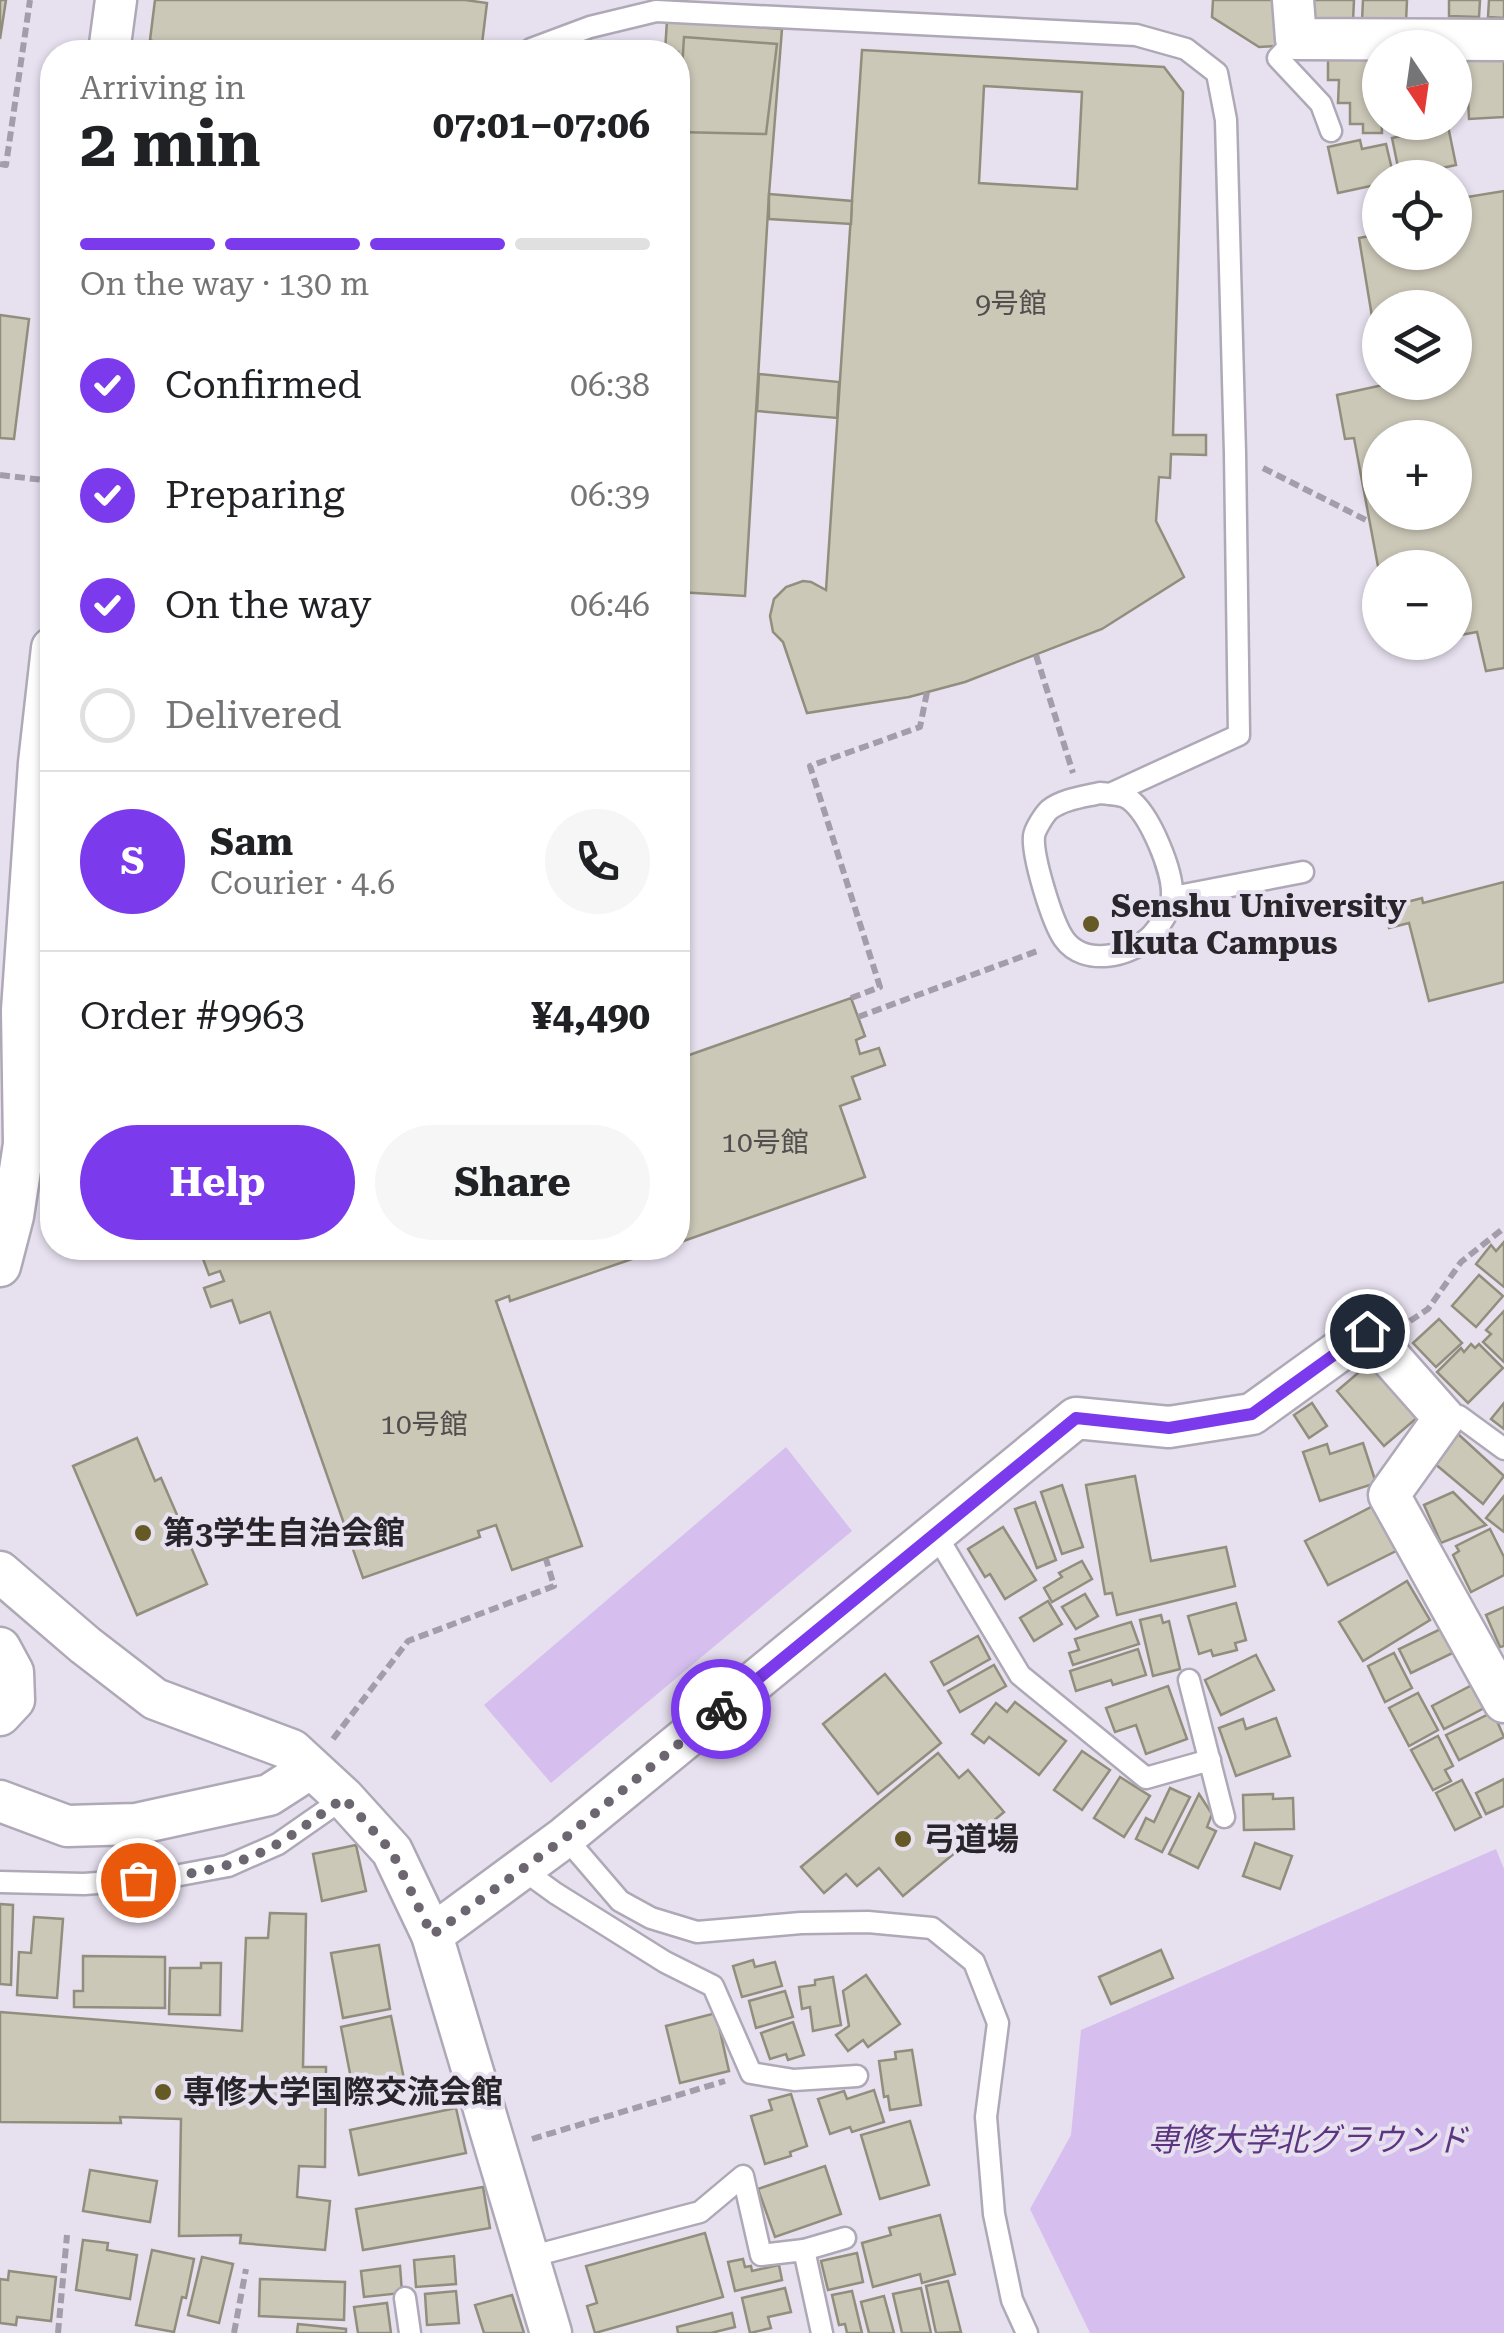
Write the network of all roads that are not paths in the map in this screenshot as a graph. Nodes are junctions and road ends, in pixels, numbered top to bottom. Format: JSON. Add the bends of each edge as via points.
{"nodes":[{"id":1,"x":116,"y":0,"type":"edge"},
{"id":2,"x":1294,"y":20,"type":"edge"},
{"id":3,"x":1362,"y":30,"type":"edge"},
{"id":4,"x":110,"y":40,"type":"edge"},
{"id":5,"x":555,"y":40,"type":"edge"},
{"id":6,"x":1504,"y":40,"type":"edge"},
{"id":7,"x":1472,"y":42,"type":"edge"},
{"id":8,"x":1331,"y":130,"type":"dead end"},
{"id":9,"x":40,"y":754,"type":"edge"},
{"id":10,"x":1110,"y":794,"type":"junction"},
{"id":11,"x":1303,"y":872,"type":"dead end"},
{"id":12,"x":1172,"y":897,"type":"junction"},
{"id":13,"x":0,"y":1266,"type":"edge"},
{"id":14,"x":1444,"y":1418,"type":"junction"},
{"id":15,"x":1504,"y":1449,"type":"edge"},
{"id":16,"x":935,"y":1533,"type":"junction"},
{"id":17,"x":0,"y":1572,"type":"edge"},
{"id":18,"x":0,"y":1648,"type":"edge"},
{"id":19,"x":1190,"y":1680,"type":"dead end"},
{"id":20,"x":1504,"y":1702,"type":"edge"},
{"id":21,"x":0,"y":1716,"type":"edge"},
{"id":22,"x":1210,"y":1760,"type":"junction"},
{"id":23,"x":311,"y":1768,"type":"junction"},
{"id":24,"x":344,"y":1798,"type":"junction"},
{"id":25,"x":0,"y":1801,"type":"edge"},
{"id":26,"x":1224,"y":1817,"type":"dead end"},
{"id":27,"x":565,"y":1838,"type":"junction"},
{"id":28,"x":522,"y":1869,"type":"junction"},
{"id":29,"x":0,"y":1882,"type":"edge"},
{"id":30,"x":432,"y":1935,"type":"junction"},
{"id":31,"x":857,"y":2076,"type":"dead end"},
{"id":32,"x":844,"y":2238,"type":"dead end"},
{"id":33,"x":804,"y":2250,"type":"junction"},
{"id":34,"x":529,"y":2257,"type":"junction"},
{"id":35,"x":405,"y":2298,"type":"dead end"},
{"id":36,"x":410,"y":2333,"type":"edge"},
{"id":37,"x":552,"y":2333,"type":"edge"},
{"id":38,"x":822,"y":2333,"type":"edge"},
{"id":39,"x":1027,"y":2333,"type":"edge"}],
"edges":[{"from":1,"to":4,"type":"street"},
{"from":2,"to":3,"type":"street"},
{"from":2,"to":8,"type":"lane","via":[[1278,58],[1321,104]]},
{"from":5,"to":10,"type":"lane","via":[[656,11],[1136,36],[1186,48],[1218,73],[1226,120],[1239,736]]},
{"from":6,"to":7,"type":"street"},
{"from":9,"to":13,"type":"street","via":[[22,1010],[24,1144]]},
{"from":10,"to":12,"type":"lane","via":[[1127,797],[1142,812],[1162,849]]},
{"from":10,"to":12,"type":"lane","via":[[1066,801],[1047,812],[1034,835],[1043,892],[1065,941],[1086,955],[1112,957],[1142,946]]},
{"from":11,"to":12,"type":"lane"},
{"from":14,"to":15,"type":"lane","via":[[1459,1416]]},
{"from":14,"to":16,"type":"street","via":[[1367,1331],[1252,1414],[1169,1428],[1076,1418]]},
{"from":14,"to":20,"type":"street","via":[[1390,1496]]},
{"from":16,"to":22,"type":"lane","via":[[1020,1675],[1146,1778]]},
{"from":16,"to":27,"type":"street"},
{"from":17,"to":23,"type":"street","via":[[154,1699],[292,1750]]},
{"from":18,"to":21,"type":"street","via":[[13,1672],[14,1700]]},
{"from":19,"to":22,"type":"lane"},
{"from":22,"to":26,"type":"lane"},
{"from":23,"to":24,"type":"street"},
{"from":23,"to":25,"type":"street","via":[[269,1795],[136,1824],[67,1826]]},
{"from":24,"to":29,"type":"lane","via":[[278,1844],[228,1866],[84,1884]]},
{"from":24,"to":30,"type":"street","via":[[392,1852]]},
{"from":27,"to":28,"type":"street"},
{"from":27,"to":39,"type":"lane","via":[[620,1901],[697,1932],[801,1923],[932,1928],[974,1962],[998,2022],[986,2117],[994,2214],[1012,2300]]},
{"from":28,"to":30,"type":"street"},
{"from":28,"to":31,"type":"lane","via":[[712,1986],[750,2073],[794,2080]]},
{"from":30,"to":34,"type":"street"},
{"from":32,"to":33,"type":"lane"},
{"from":33,"to":34,"type":"lane","via":[[760,2256],[743,2176],[700,2212]]},
{"from":33,"to":38,"type":"lane"},
{"from":34,"to":37,"type":"street"},
{"from":35,"to":36,"type":"lane"}]}
